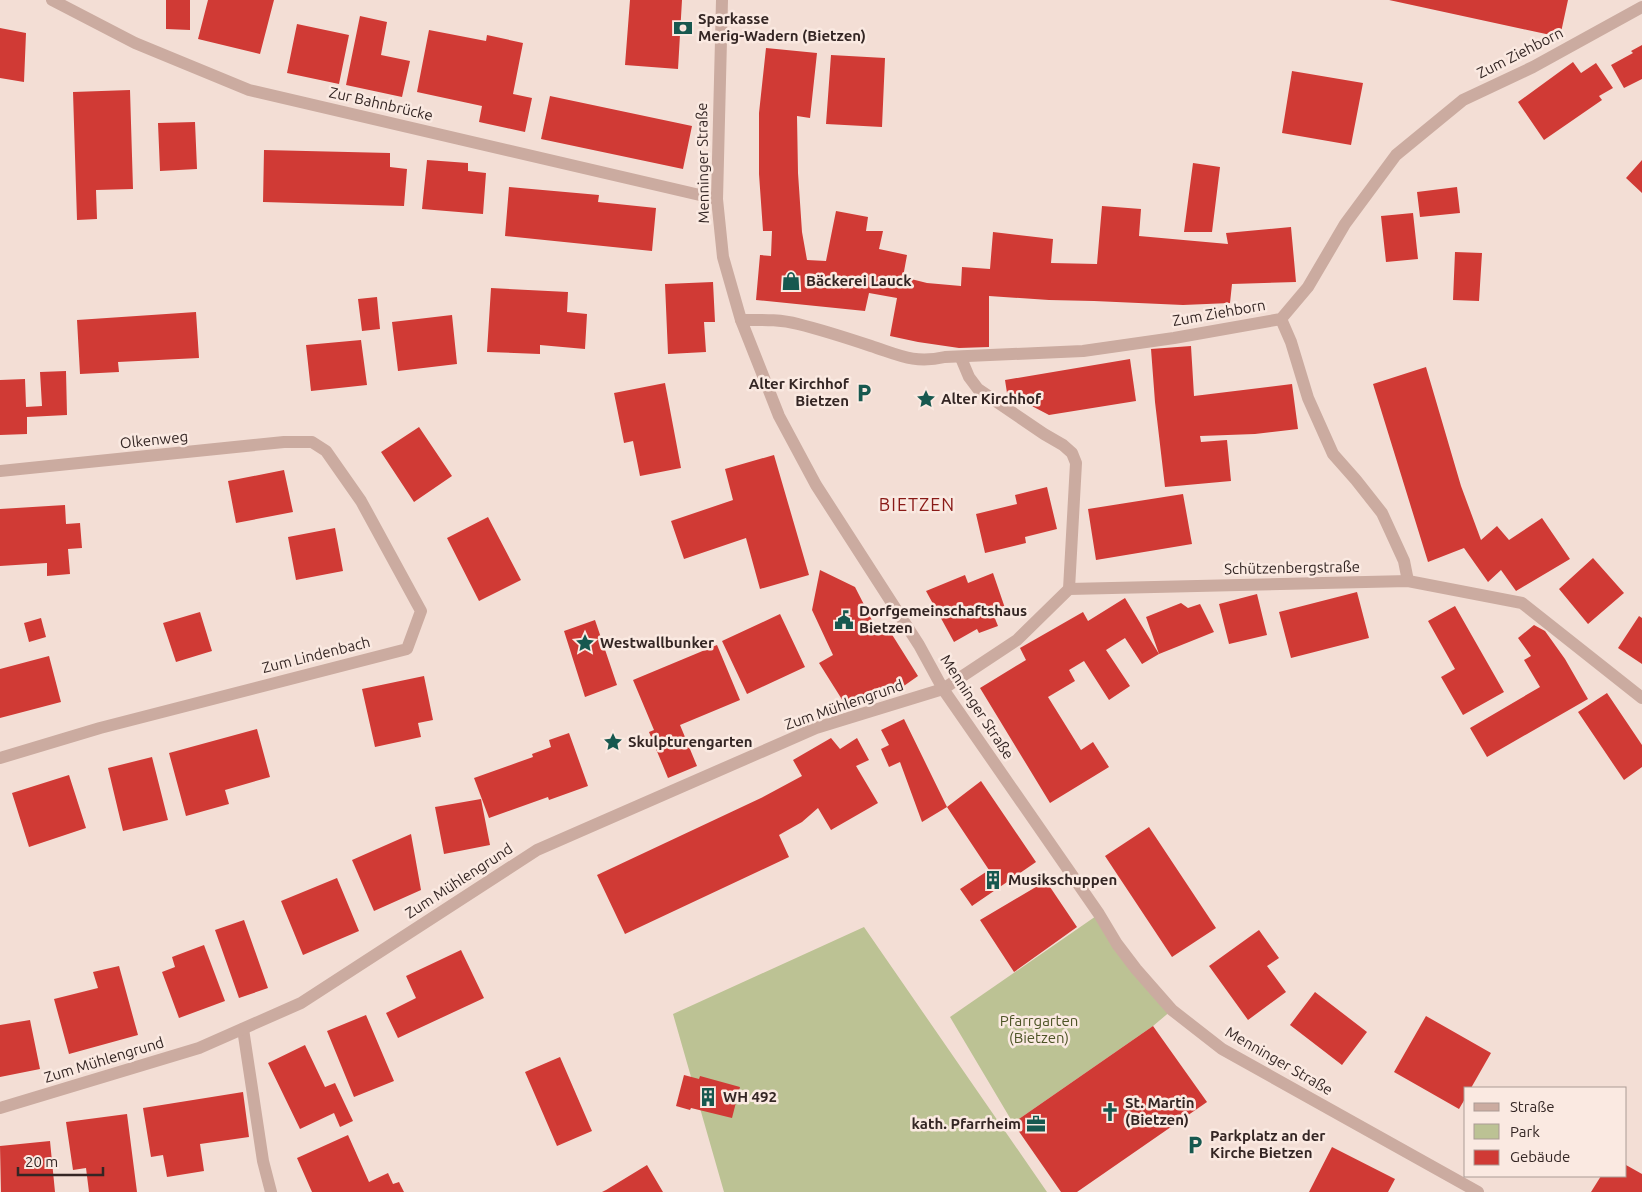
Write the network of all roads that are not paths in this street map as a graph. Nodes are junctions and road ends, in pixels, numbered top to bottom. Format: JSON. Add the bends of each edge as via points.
{"nodes":[{"id":1,"x":52,"y":0,"type":"edge"},
{"id":2,"x":722,"y":0,"type":"edge"},
{"id":3,"x":1642,"y":7,"type":"edge"},
{"id":4,"x":716,"y":199,"type":"junction"},
{"id":5,"x":1281,"y":319,"type":"junction"},
{"id":6,"x":741,"y":320,"type":"junction"},
{"id":7,"x":962,"y":358,"type":"junction"},
{"id":8,"x":312,"y":442,"type":"joint"},
{"id":9,"x":0,"y":471,"type":"edge"},
{"id":10,"x":1408,"y":581,"type":"junction"},
{"id":11,"x":1069,"y":589,"type":"junction"},
{"id":12,"x":943,"y":689,"type":"junction"},
{"id":13,"x":1642,"y":698,"type":"edge"},
{"id":14,"x":0,"y":758,"type":"edge"},
{"id":15,"x":243,"y":1029,"type":"junction"},
{"id":16,"x":0,"y":1108,"type":"edge"},
{"id":17,"x":271,"y":1192,"type":"edge"},
{"id":18,"x":1478,"y":1192,"type":"edge"}],
"edges":[{"from":1,"to":4,"type":"street","name":"Zur Bahnbrücke","via":[[135,43],[249,90]]},
{"from":2,"to":4,"type":"street","name":"Menninger Straße"},
{"from":3,"to":5,"type":"street","name":"Zum Ziehborn","via":[[1533,67],[1463,100],[1396,155],[1345,224],[1308,287]]},
{"from":4,"to":6,"type":"street","name":"Menninger Straße","via":[[723,256]]},
{"from":5,"to":7,"type":"street","name":"Zum Ziehborn","via":[[1083,351]]},
{"from":5,"to":10,"type":"street","via":[[1308,398],[1333,454],[1382,513],[1404,561]]},
{"from":6,"to":7,"type":"street","name":"Zum Ziehborn","via":[[778,320],[798,324],[906,358],[929,361],[945,357]]},
{"from":6,"to":12,"type":"street","name":"Menninger Straße","via":[[779,416],[816,485],[919,645]]},
{"from":7,"to":11,"type":"street","via":[[978,389],[1072,453],[1076,463]]},
{"from":8,"to":9,"type":"street","name":"Olkenweg","via":[[284,442]]},
{"from":8,"to":14,"type":"street","name":"Zum Lindenbach","via":[[326,451],[361,501],[421,611],[407,649],[100,728]]},
{"from":10,"to":11,"type":"street","name":"Schützenbergstraße"},
{"from":10,"to":13,"type":"street","name":"Schützenbergstraße","via":[[1522,603]]},
{"from":11,"to":12,"type":"street","via":[[1016,640]]},
{"from":12,"to":15,"type":"street","name":"Zum Mühlengrund","via":[[816,728],[537,850],[300,1003]]},
{"from":12,"to":18,"type":"street","name":"Menninger Straße","via":[[1117,944],[1172,1010],[1222,1049]]},
{"from":15,"to":16,"type":"street","name":"Zum Mühlengrund","via":[[199,1048]]},
{"from":15,"to":17,"type":"street","via":[[263,1161]]}]}
